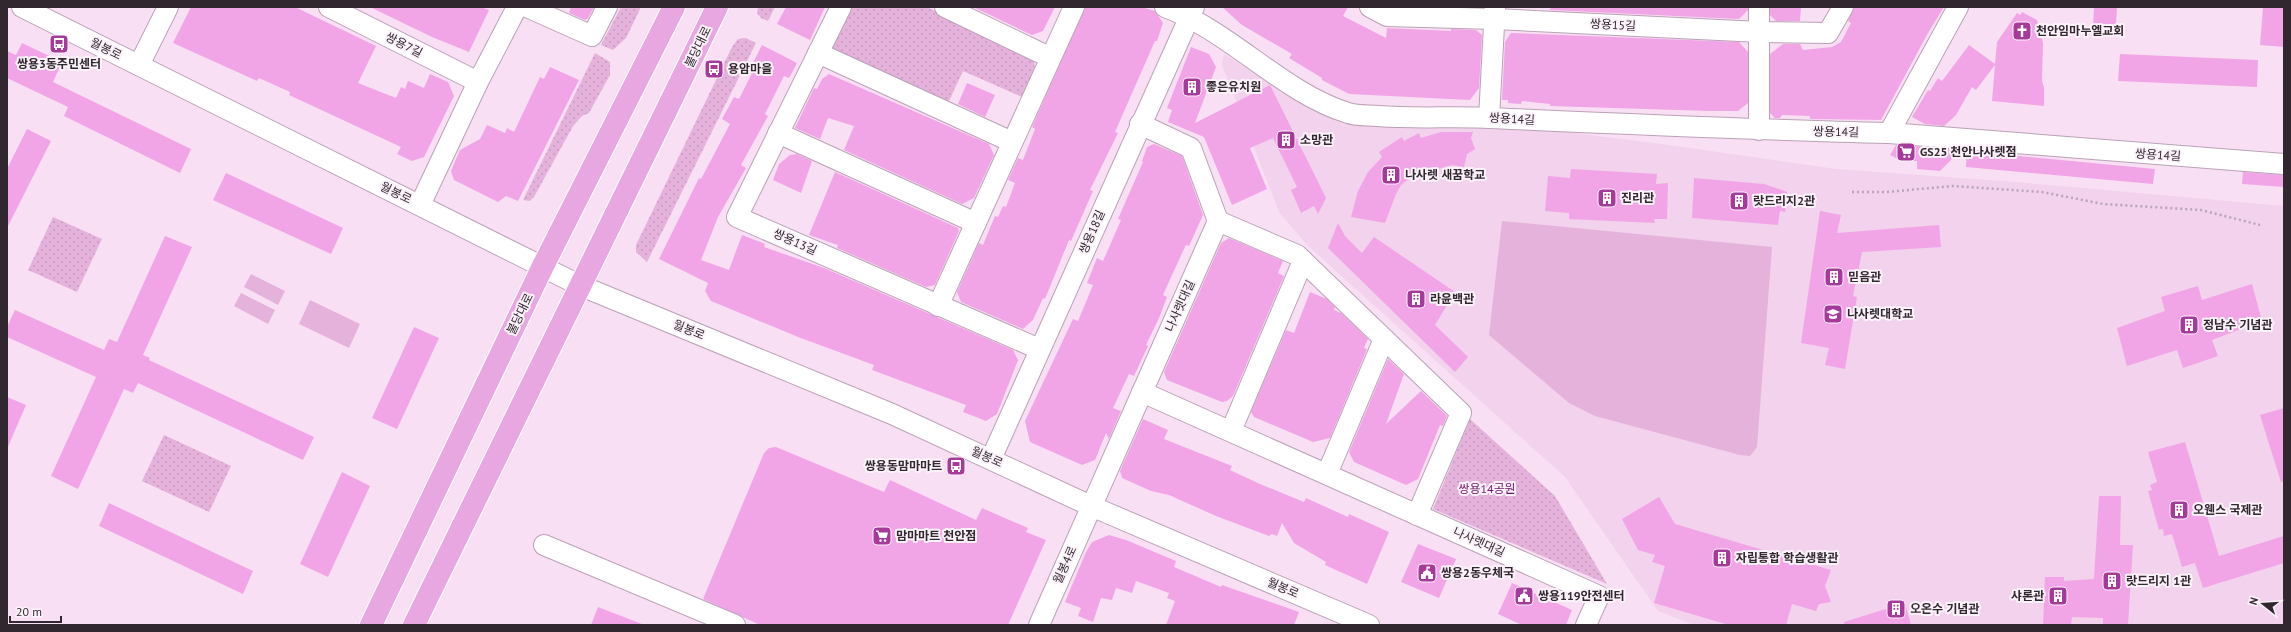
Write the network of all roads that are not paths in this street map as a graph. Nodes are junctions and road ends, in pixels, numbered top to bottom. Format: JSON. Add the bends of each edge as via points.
{"nodes":[{"id":1,"x":9,"y":7,"type":"edge"},
{"id":2,"x":22,"y":7,"type":"edge"},
{"id":3,"x":168,"y":7,"type":"edge"},
{"id":4,"x":329,"y":7,"type":"edge"},
{"id":5,"x":517,"y":7,"type":"edge"},
{"id":6,"x":527,"y":7,"type":"edge"},
{"id":7,"x":607,"y":7,"type":"edge"},
{"id":8,"x":674,"y":7,"type":"edge"},
{"id":9,"x":717,"y":7,"type":"edge"},
{"id":10,"x":841,"y":7,"type":"edge"},
{"id":11,"x":945,"y":7,"type":"edge"},
{"id":12,"x":1074,"y":7,"type":"edge"},
{"id":13,"x":1165,"y":7,"type":"edge"},
{"id":14,"x":1370,"y":7,"type":"edge"},
{"id":15,"x":1759,"y":7,"type":"edge"},
{"id":16,"x":1843,"y":7,"type":"edge"},
{"id":17,"x":1958,"y":7,"type":"edge"},
{"id":18,"x":7,"y":11,"type":"edge"},
{"id":19,"x":1192,"y":11,"type":"edge"},
{"id":20,"x":1495,"y":13,"type":"edge"},
{"id":21,"x":1760,"y":32,"type":"junction"},
{"id":22,"x":818,"y":53,"type":"junction"},
{"id":23,"x":1049,"y":57,"type":"junction"},
{"id":24,"x":139,"y":65,"type":"junction"},
{"id":25,"x":478,"y":82,"type":"junction"},
{"id":26,"x":1489,"y":118,"type":"junction"},
{"id":27,"x":1140,"y":124,"type":"junction"},
{"id":28,"x":1759,"y":130,"type":"junction"},
{"id":29,"x":778,"y":133,"type":"junction"},
{"id":30,"x":1888,"y":133,"type":"junction"},
{"id":31,"x":1012,"y":142,"type":"junction"},
{"id":32,"x":2284,"y":164,"type":"edge"},
{"id":33,"x":420,"y":205,"type":"junction"},
{"id":34,"x":1218,"y":220,"type":"junction"},
{"id":35,"x":976,"y":223,"type":"junction"},
{"id":36,"x":1303,"y":261,"type":"junction"},
{"id":37,"x":543,"y":266,"type":"junction"},
{"id":38,"x":579,"y":285,"type":"junction"},
{"id":39,"x":938,"y":306,"type":"junction"},
{"id":40,"x":1384,"y":339,"type":"junction"},
{"id":41,"x":1039,"y":349,"type":"junction"},
{"id":42,"x":1142,"y":392,"type":"junction"},
{"id":43,"x":1231,"y":431,"type":"junction"},
{"id":44,"x":991,"y":458,"type":"junction"},
{"id":45,"x":1327,"y":474,"type":"junction"},
{"id":46,"x":1092,"y":506,"type":"junction"},
{"id":47,"x":1417,"y":515,"type":"junction"},
{"id":48,"x":544,"y":545,"type":"dead end"},
{"id":49,"x":1044,"y":623,"type":"edge"},
{"id":50,"x":371,"y":625,"type":"edge"},
{"id":51,"x":414,"y":625,"type":"edge"},
{"id":52,"x":735,"y":625,"type":"edge"},
{"id":53,"x":1369,"y":625,"type":"edge"},
{"id":54,"x":1586,"y":625,"type":"edge"}],
"edges":[{"from":1,"to":18,"type":"street"},
{"from":2,"to":24,"type":"street","name":"월봉로"},
{"from":3,"to":24,"type":"street"},
{"from":4,"to":25,"type":"street","name":"쌍용7길"},
{"from":5,"to":25,"type":"street"},
{"from":6,"to":7,"type":"street","via":[[592,36]]},
{"from":8,"to":37,"type":"main road","name":"불당대로"},
{"from":9,"to":38,"type":"main road","name":"불당대로"},
{"from":10,"to":22,"type":"street","name":"쌍용13길"},
{"from":11,"to":23,"type":"street"},
{"from":12,"to":23,"type":"street"},
{"from":13,"to":19,"type":"street","name":"쌍용14길"},
{"from":14,"to":20,"type":"street","name":"쌍용15길","via":[[1387,16]]},
{"from":15,"to":21,"type":"street"},
{"from":16,"to":21,"type":"street","name":"쌍용15길","via":[[1828,33]]},
{"from":17,"to":30,"type":"street"},
{"from":19,"to":26,"type":"street","name":"쌍용14길","via":[[1297,88],[1329,106],[1350,114]]},
{"from":19,"to":27,"type":"street","name":"쌍용18길"},
{"from":20,"to":21,"type":"street","name":"쌍용15길"},
{"from":20,"to":26,"type":"street"},
{"from":21,"to":28,"type":"street"},
{"from":22,"to":29,"type":"street","name":"쌍용13길"},
{"from":22,"to":31,"type":"street"},
{"from":23,"to":31,"type":"street"},
{"from":24,"to":33,"type":"street","name":"월봉로"},
{"from":25,"to":33,"type":"street"},
{"from":26,"to":28,"type":"street","name":"쌍용14길"},
{"from":27,"to":34,"type":"street","via":[[1191,148]]},
{"from":27,"to":41,"type":"street","name":"쌍용18길"},
{"from":28,"to":30,"type":"street","name":"쌍용14길"},
{"from":29,"to":35,"type":"street"},
{"from":29,"to":39,"type":"street","name":"쌍용13길","via":[[737,217]]},
{"from":30,"to":32,"type":"street","name":"쌍용14길"},
{"from":31,"to":35,"type":"street"},
{"from":33,"to":37,"type":"street","name":"월봉로"},
{"from":34,"to":36,"type":"street","via":[[1297,255]]},
{"from":34,"to":42,"type":"street","name":"나사렛대길"},
{"from":35,"to":39,"type":"street"},
{"from":36,"to":40,"type":"street"},
{"from":36,"to":43,"type":"street"},
{"from":37,"to":38,"type":"street","name":"월봉로"},
{"from":37,"to":50,"type":"main road","name":"불당대로"},
{"from":38,"to":44,"type":"street","name":"월봉로","via":[[892,414]]},
{"from":38,"to":51,"type":"main road","name":"불당대로"},
{"from":39,"to":41,"type":"street","name":"쌍용13길"},
{"from":40,"to":45,"type":"street"},
{"from":40,"to":47,"type":"street","via":[[1461,413]]},
{"from":41,"to":44,"type":"street","name":"쌍용18길"},
{"from":42,"to":43,"type":"street","name":"나사렛대길"},
{"from":42,"to":46,"type":"street","name":"나사렛대길"},
{"from":43,"to":45,"type":"street","name":"나사렛대길"},
{"from":44,"to":46,"type":"street","name":"월봉로"},
{"from":45,"to":47,"type":"street","name":"나사렛대길"},
{"from":46,"to":49,"type":"street","name":"월봉4로"},
{"from":46,"to":53,"type":"street","name":"월봉로"},
{"from":47,"to":54,"type":"street","name":"나사렛대길","via":[[1599,596]]},
{"from":48,"to":52,"type":"street"}]}
